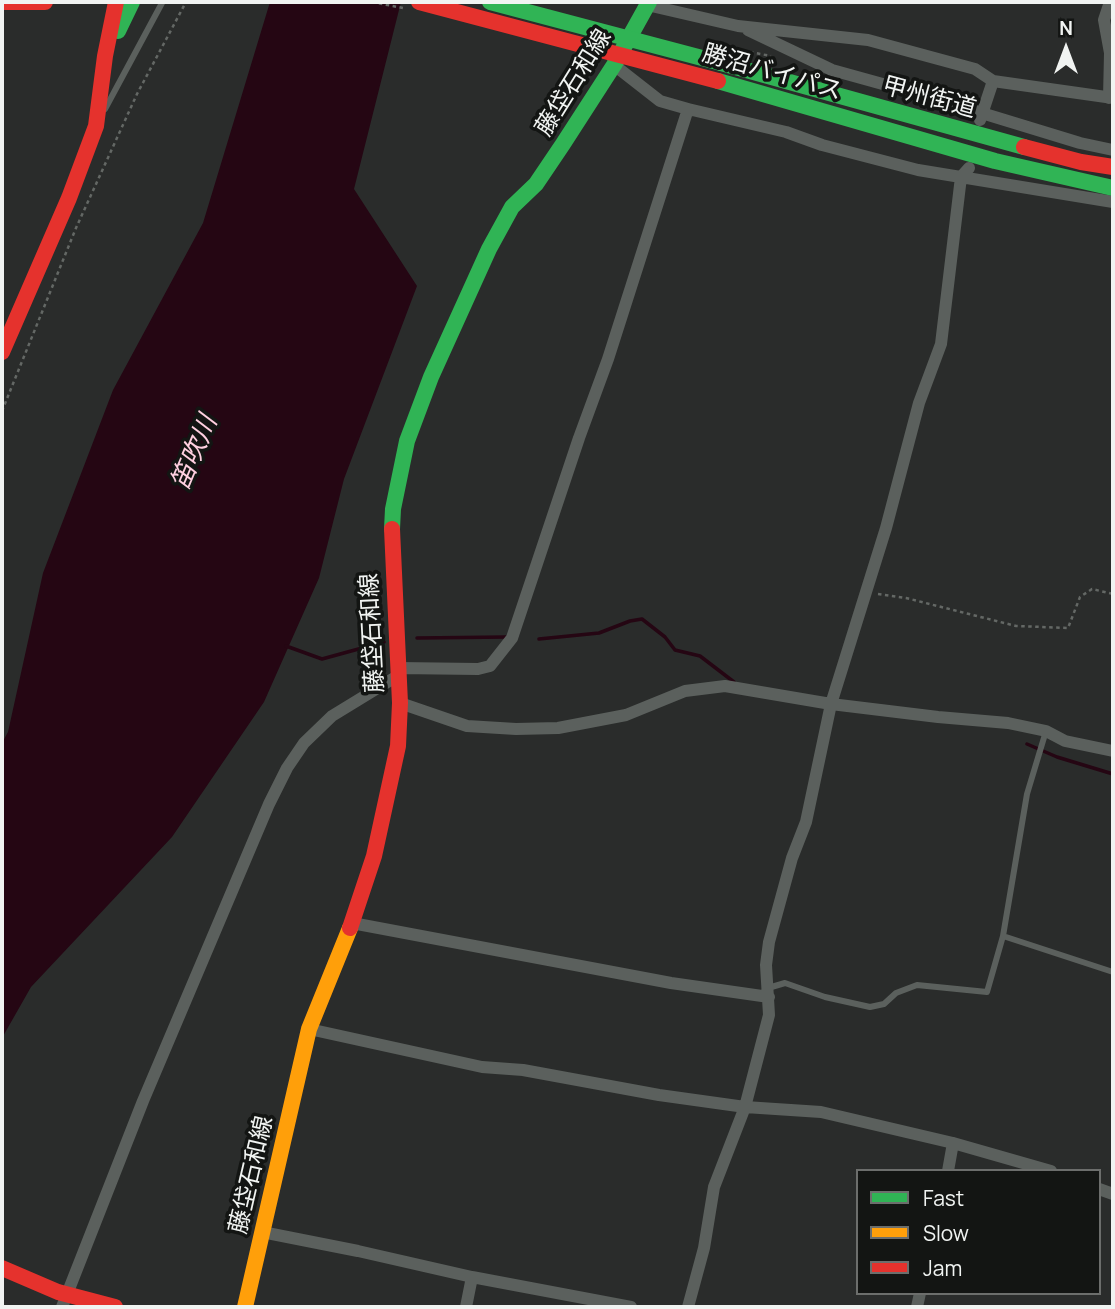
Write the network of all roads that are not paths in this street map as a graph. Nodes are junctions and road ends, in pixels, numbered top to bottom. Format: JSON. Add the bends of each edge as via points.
{"nodes":[{"id":1,"x":2,"y":2,"type":"edge"},
{"id":2,"x":45,"y":2,"type":"edge"},
{"id":3,"x":103,"y":2,"type":"edge"},
{"id":4,"x":132,"y":2,"type":"edge"},
{"id":5,"x":162,"y":2,"type":"edge"},
{"id":6,"x":419,"y":2,"type":"edge"},
{"id":7,"x":490,"y":2,"type":"edge"},
{"id":8,"x":1110,"y":2,"type":"edge"},
{"id":9,"x":648,"y":3,"type":"edge"},
{"id":10,"x":115,"y":9,"type":"edge"},
{"id":11,"x":738,"y":26,"type":"junction"},
{"id":12,"x":105,"y":56,"type":"junction"},
{"id":13,"x":614,"y":65,"type":"junction"},
{"id":14,"x":993,"y":80,"type":"junction"},
{"id":15,"x":1111,"y":98,"type":"edge"},
{"id":16,"x":688,"y":109,"type":"junction"},
{"id":17,"x":981,"y":119,"type":"junction"},
{"id":18,"x":96,"y":126,"type":"junction"},
{"id":19,"x":1113,"y":150,"type":"edge"},
{"id":20,"x":1113,"y":167,"type":"edge"},
{"id":21,"x":965,"y":172,"type":"junction"},
{"id":22,"x":1113,"y":188,"type":"edge"},
{"id":23,"x":1113,"y":202,"type":"edge"},
{"id":24,"x":6,"y":327,"type":"edge"},
{"id":25,"x":2,"y":352,"type":"edge"},
{"id":26,"x":399,"y":670,"type":"junction"},
{"id":27,"x":400,"y":703,"type":"junction"},
{"id":28,"x":831,"y":704,"type":"junction"},
{"id":29,"x":1044,"y":737,"type":"junction"},
{"id":30,"x":1113,"y":751,"type":"edge"},
{"id":31,"x":352,"y":923,"type":"junction"},
{"id":32,"x":1003,"y":936,"type":"junction"},
{"id":33,"x":1113,"y":972,"type":"edge"},
{"id":34,"x":769,"y":992,"type":"junction"},
{"id":35,"x":309,"y":1029,"type":"junction"},
{"id":36,"x":745,"y":1107,"type":"junction"},
{"id":37,"x":953,"y":1143,"type":"junction"},
{"id":38,"x":948,"y":1169,"type":"edge"},
{"id":39,"x":1044,"y":1169,"type":"edge"},
{"id":40,"x":262,"y":1232,"type":"junction"},
{"id":41,"x":2,"y":1268,"type":"edge"},
{"id":42,"x":472,"y":1277,"type":"junction"},
{"id":43,"x":62,"y":1298,"type":"edge"},
{"id":44,"x":115,"y":1307,"type":"edge"},
{"id":45,"x":245,"y":1307,"type":"edge"},
{"id":46,"x":466,"y":1307,"type":"edge"},
{"id":47,"x":631,"y":1307,"type":"edge"},
{"id":48,"x":688,"y":1307,"type":"edge"}],
"edges":[{"from":1,"to":2,"type":"main road"},
{"from":3,"to":10,"type":"main road"},
{"from":4,"to":12,"type":"main road"},
{"from":5,"to":18,"type":"lane"},
{"from":6,"to":22,"type":"main road","name":"勝沼バイパス","bridge":true,"via":[[995,161]]},
{"from":7,"to":20,"type":"main road","name":"甲州街道","bridge":true},
{"from":8,"to":15,"type":"street","via":[[1104,20]]},
{"from":9,"to":11,"type":"street"},
{"from":9,"to":13,"type":"main road","name":"藤垈石和線"},
{"from":10,"to":12,"type":"main road"},
{"from":11,"to":14,"type":"street","via":[[869,40],[975,69]]},
{"from":11,"to":17,"type":"street","via":[[832,71]]},
{"from":12,"to":18,"type":"main road"},
{"from":13,"to":16,"type":"street","via":[[660,101]]},
{"from":13,"to":26,"type":"main road","name":"藤垈石和線","via":[[536,184],[512,207],[431,377],[407,441],[393,509]]},
{"from":14,"to":15,"type":"street"},
{"from":14,"to":17,"type":"street"},
{"from":16,"to":21,"type":"street","via":[[906,167]]},
{"from":16,"to":26,"type":"street","via":[[512,638],[490,666]]},
{"from":17,"to":19,"type":"street"},
{"from":18,"to":24,"type":"main road","via":[[69,198]]},
{"from":21,"to":23,"type":"street"},
{"from":21,"to":28,"type":"street","via":[[941,344],[919,403]]},
{"from":24,"to":25,"type":"main road"},
{"from":26,"to":27,"type":"main road","name":"藤垈石和線"},
{"from":26,"to":43,"type":"street","via":[[332,716],[304,743],[287,768]]},
{"from":27,"to":28,"type":"street","via":[[467,726],[516,729],[626,715],[685,691],[725,686]]},
{"from":27,"to":31,"type":"main road","name":"藤垈石和線","via":[[398,746],[374,856]]},
{"from":28,"to":29,"type":"street","via":[[1008,723]]},
{"from":28,"to":34,"type":"street","via":[[806,822],[769,942]]},
{"from":29,"to":30,"type":"street"},
{"from":29,"to":32,"type":"lane","via":[[1019,839]]},
{"from":31,"to":34,"type":"street","via":[[671,983]]},
{"from":31,"to":35,"type":"main road","name":"藤垈石和線"},
{"from":32,"to":33,"type":"lane"},
{"from":32,"to":34,"type":"lane","via":[[987,992],[917,985],[870,1007],[785,983]]},
{"from":34,"to":36,"type":"street","via":[[769,1015]]},
{"from":35,"to":36,"type":"street","via":[[482,1067]]},
{"from":35,"to":40,"type":"main road","name":"藤垈石和線"},
{"from":36,"to":37,"type":"street","via":[[821,1112]]},
{"from":36,"to":48,"type":"street","via":[[715,1187]]},
{"from":37,"to":38,"type":"street"},
{"from":37,"to":39,"type":"street"},
{"from":40,"to":42,"type":"street"},
{"from":40,"to":45,"type":"main road","name":"藤垈石和線"},
{"from":41,"to":43,"type":"main road"},
{"from":42,"to":46,"type":"street"},
{"from":42,"to":47,"type":"street"},
{"from":43,"to":44,"type":"main road"}]}
